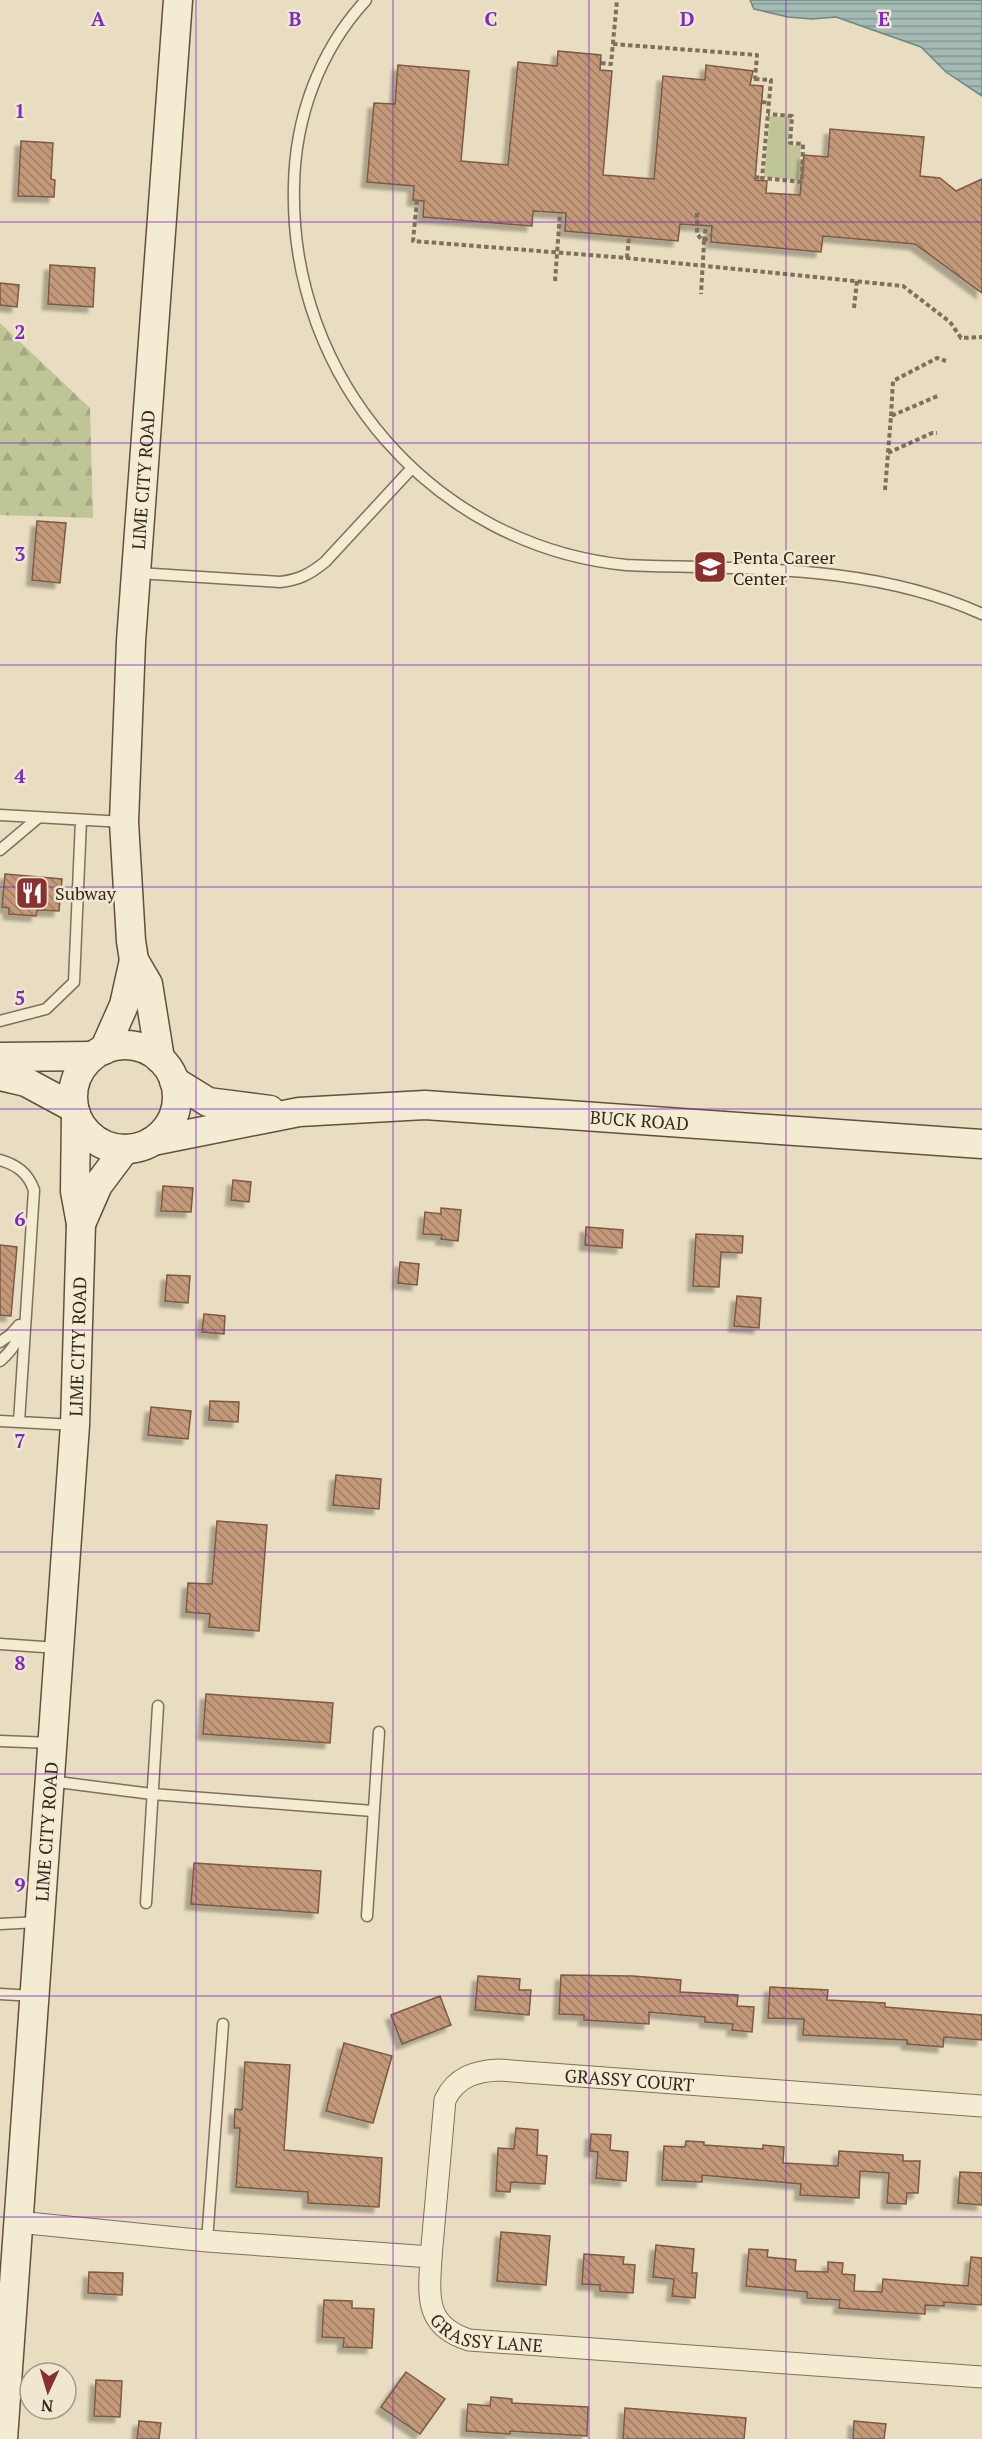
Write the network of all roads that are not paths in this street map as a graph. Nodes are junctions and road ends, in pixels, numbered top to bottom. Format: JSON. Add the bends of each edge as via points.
{"nodes":[{"id":1,"x":178,"y":0,"type":"edge"},
{"id":2,"x":366,"y":0,"type":"edge"},
{"id":3,"x":412,"y":468,"type":"junction"},
{"id":4,"x":136,"y":572,"type":"junction"},
{"id":5,"x":982,"y":614,"type":"edge"},
{"id":6,"x":0,"y":815,"type":"edge"},
{"id":7,"x":38,"y":818,"type":"junction"},
{"id":8,"x":81,"y":820,"type":"junction"},
{"id":9,"x":124,"y":822,"type":"junction"},
{"id":10,"x":0,"y":850,"type":"edge"},
{"id":11,"x":134,"y":960,"type":"junction"},
{"id":12,"x":0,"y":1020,"type":"edge"},
{"id":13,"x":98,"y":1053,"type":"junction"},
{"id":14,"x":0,"y":1057,"type":"edge"},
{"id":15,"x":167,"y":1070,"type":"junction"},
{"id":16,"x":0,"y":1076,"type":"edge"},
{"id":17,"x":75,"y":1111,"type":"junction"},
{"id":18,"x":299,"y":1112,"type":"junction"},
{"id":19,"x":153,"y":1141,"type":"junction"},
{"id":20,"x":982,"y":1144,"type":"edge"},
{"id":21,"x":125,"y":1149,"type":"junction"},
{"id":22,"x":0,"y":1160,"type":"edge"},
{"id":23,"x":34,"y":1204,"type":"junction"},
{"id":24,"x":81,"y":1224,"type":"junction"},
{"id":25,"x":19,"y":1324,"type":"junction"},
{"id":26,"x":0,"y":1342,"type":"edge"},
{"id":27,"x":0,"y":1361,"type":"edge"},
{"id":28,"x":0,"y":1421,"type":"edge"},
{"id":29,"x":19,"y":1422,"type":"junction"},
{"id":30,"x":75,"y":1425,"type":"junction"},
{"id":31,"x":0,"y":1644,"type":"edge"},
{"id":32,"x":58,"y":1648,"type":"junction"},
{"id":33,"x":158,"y":1706,"type":"dead end"},
{"id":34,"x":379,"y":1732,"type":"dead end"},
{"id":35,"x":0,"y":1741,"type":"edge"},
{"id":36,"x":52,"y":1743,"type":"junction"},
{"id":37,"x":49,"y":1781,"type":"junction"},
{"id":38,"x":152,"y":1794,"type":"junction"},
{"id":39,"x":373,"y":1811,"type":"junction"},
{"id":40,"x":146,"y":1903,"type":"dead end"},
{"id":41,"x":367,"y":1916,"type":"dead end"},
{"id":42,"x":39,"y":1922,"type":"junction"},
{"id":43,"x":0,"y":1924,"type":"edge"},
{"id":44,"x":0,"y":1994,"type":"edge"},
{"id":45,"x":34,"y":1996,"type":"junction"},
{"id":46,"x":223,"y":2024,"type":"dead end"},
{"id":47,"x":982,"y":2106,"type":"edge"},
{"id":48,"x":18,"y":2222,"type":"junction"},
{"id":49,"x":207,"y":2241,"type":"junction"},
{"id":50,"x":431,"y":2257,"type":"junction"},
{"id":51,"x":7,"y":2269,"type":"edge"},
{"id":52,"x":982,"y":2377,"type":"edge"},
{"id":53,"x":3,"y":2439,"type":"edge"}],
"edges":[{"from":1,"to":4,"type":"street","name":"LIME CITY ROAD"},
{"from":2,"to":3,"type":"lane","via":[[332,44],[305,107],[294,169],[295,227],[304,286],[336,369],[371,423]]},
{"from":3,"to":4,"type":"lane","via":[[309,575],[280,582]]},
{"from":3,"to":5,"type":"lane","via":[[440,492],[492,525],[550,550],[626,565],[864,578],[934,596]]},
{"from":4,"to":9,"type":"street","name":"LIME CITY ROAD"},
{"from":6,"to":7,"type":"lane"},
{"from":7,"to":8,"type":"lane"},
{"from":7,"to":10,"type":"lane"},
{"from":8,"to":9,"type":"lane"},
{"from":8,"to":12,"type":"lane","via":[[74,982],[46,1009]]},
{"from":9,"to":11,"type":"street","name":"LIME CITY ROAD"},
{"from":11,"to":13,"type":"street","name":"LIME CITY ROAD","via":[[124,1005]]},
{"from":11,"to":15,"type":"street","name":"LIME CITY ROAD","via":[[148,984]]},
{"from":13,"to":14,"type":"street"},
{"from":13,"to":15,"type":"street","via":[[123,1045],[139,1047],[155,1054]]},
{"from":13,"to":17,"type":"street","via":[[81,1068],[75,1082]]},
{"from":15,"to":18,"type":"street","name":"BUCK ROAD","via":[[208,1102]]},
{"from":15,"to":19,"type":"street","via":[[177,1097],[175,1113]]},
{"from":16,"to":17,"type":"street","via":[[26,1082]]},
{"from":17,"to":21,"type":"street","via":[[91,1137],[104,1145]]},
{"from":17,"to":24,"type":"street","name":"LIME CITY ROAD","via":[[75,1191]]},
{"from":18,"to":19,"type":"street","name":"BUCK ROAD"},
{"from":18,"to":20,"type":"street","name":"BUCK ROAD","via":[[425,1106]]},
{"from":19,"to":21,"type":"street"},
{"from":21,"to":24,"type":"street","name":"LIME CITY ROAD","via":[[98,1185]]},
{"from":22,"to":23,"type":"lane","via":[[25,1172],[34,1190]]},
{"from":23,"to":25,"type":"lane","via":[[27,1218]]},
{"from":23,"to":29,"type":"lane"},
{"from":24,"to":30,"type":"street","name":"LIME CITY ROAD"},
{"from":25,"to":26,"type":"lane"},
{"from":25,"to":27,"type":"lane","via":[[10,1353]]},
{"from":28,"to":29,"type":"lane"},
{"from":29,"to":30,"type":"lane"},
{"from":30,"to":32,"type":"street","name":"LIME CITY ROAD"},
{"from":31,"to":32,"type":"lane"},
{"from":32,"to":36,"type":"street","name":"LIME CITY ROAD"},
{"from":33,"to":38,"type":"lane"},
{"from":34,"to":39,"type":"lane"},
{"from":35,"to":36,"type":"lane"},
{"from":36,"to":37,"type":"street","name":"LIME CITY ROAD"},
{"from":37,"to":38,"type":"lane"},
{"from":37,"to":42,"type":"street","name":"LIME CITY ROAD"},
{"from":38,"to":39,"type":"lane"},
{"from":38,"to":40,"type":"lane"},
{"from":39,"to":41,"type":"lane"},
{"from":42,"to":43,"type":"lane"},
{"from":42,"to":45,"type":"street","name":"LIME CITY ROAD"},
{"from":44,"to":45,"type":"lane"},
{"from":45,"to":48,"type":"street","name":"LIME CITY ROAD"},
{"from":46,"to":49,"type":"lane"},
{"from":47,"to":50,"type":"street","name":"GRASSY COURT","via":[[482,2070],[468,2074],[446,2100]]},
{"from":48,"to":49,"type":"street"},
{"from":48,"to":51,"type":"street","name":"LIME CITY ROAD"},
{"from":49,"to":50,"type":"street"},
{"from":50,"to":52,"type":"street","name":"GRASSY LANE","via":[[432,2311],[449,2331],[469,2340]]},
{"from":51,"to":53,"type":"street","name":"LIME CITY ROAD"}]}
